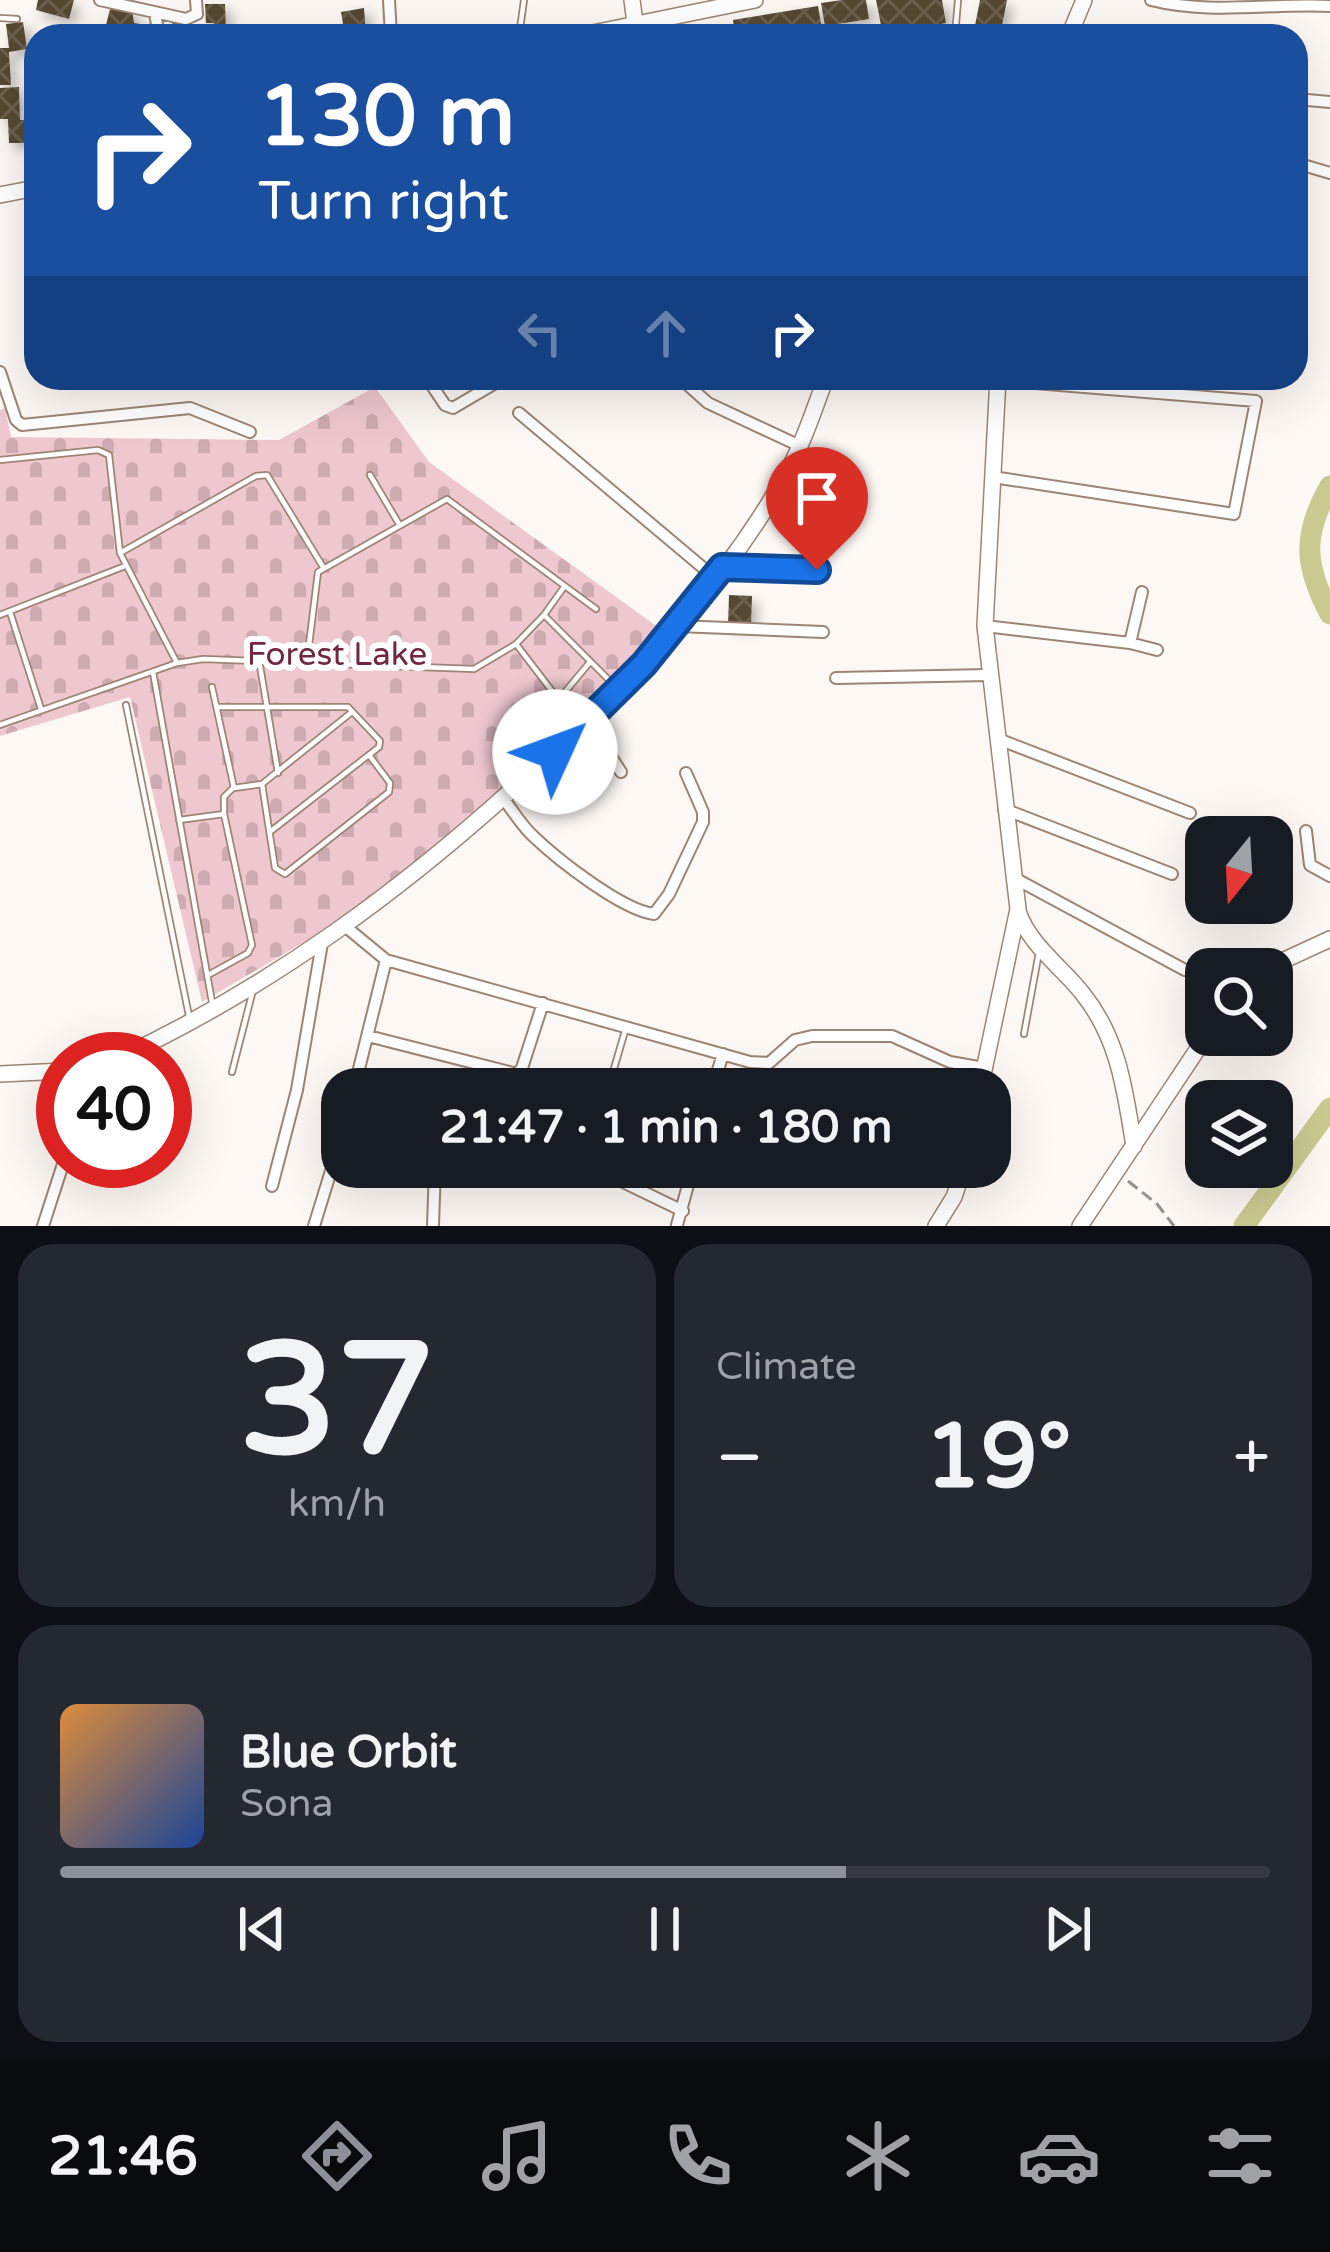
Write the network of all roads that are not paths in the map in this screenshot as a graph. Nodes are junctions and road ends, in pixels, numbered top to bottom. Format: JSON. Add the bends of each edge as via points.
{"nodes":[{"id":1,"x":100,"y":0,"type":"edge"},
{"id":2,"x":196,"y":0,"type":"edge"},
{"id":3,"x":632,"y":0,"type":"edge"},
{"id":4,"x":755,"y":0,"type":"edge"},
{"id":5,"x":1151,"y":0,"type":"edge"},
{"id":6,"x":1272,"y":2,"type":"edge"},
{"id":7,"x":136,"y":4,"type":"edge"},
{"id":8,"x":1330,"y":6,"type":"edge"},
{"id":9,"x":155,"y":13,"type":"junction"},
{"id":10,"x":0,"y":18,"type":"edge"},
{"id":11,"x":17,"y":19,"type":"dead end"},
{"id":12,"x":635,"y":23,"type":"junction"},
{"id":13,"x":157,"y":24,"type":"edge"},
{"id":14,"x":631,"y":24,"type":"edge"},
{"id":15,"x":0,"y":372,"type":"edge"},
{"id":16,"x":435,"y":390,"type":"edge"},
{"id":17,"x":483,"y":390,"type":"edge"},
{"id":18,"x":693,"y":390,"type":"edge"},
{"id":19,"x":821,"y":390,"type":"edge"},
{"id":20,"x":997,"y":390,"type":"edge"},
{"id":21,"x":1127,"y":390,"type":"edge"},
{"id":22,"x":3,"y":393,"type":"edge"},
{"id":23,"x":520,"y":413,"type":"dead end"},
{"id":24,"x":250,"y":432,"type":"dead end"},
{"id":25,"x":800,"y":446,"type":"junction"},
{"id":26,"x":0,"y":460,"type":"edge"},
{"id":27,"x":370,"y":476,"type":"dead end"},
{"id":28,"x":993,"y":477,"type":"junction"},
{"id":29,"x":399,"y":524,"type":"junction"},
{"id":30,"x":120,"y":553,"type":"junction"},
{"id":31,"x":125,"y":566,"type":"junction"},
{"id":32,"x":323,"y":566,"type":"junction"},
{"id":33,"x":817,"y":570,"type":"dead end"},
{"id":34,"x":718,"y":572,"type":"junction"},
{"id":35,"x":564,"y":587,"type":"junction"},
{"id":36,"x":1142,"y":592,"type":"dead end"},
{"id":37,"x":596,"y":609,"type":"dead end"},
{"id":38,"x":10,"y":612,"type":"junction"},
{"id":39,"x":0,"y":615,"type":"edge"},
{"id":40,"x":544,"y":615,"type":"junction"},
{"id":41,"x":678,"y":626,"type":"junction"},
{"id":42,"x":985,"y":626,"type":"junction"},
{"id":43,"x":823,"y":632,"type":"dead end"},
{"id":44,"x":1130,"y":643,"type":"junction"},
{"id":45,"x":516,"y":644,"type":"junction"},
{"id":46,"x":1157,"y":650,"type":"dead end"},
{"id":47,"x":259,"y":660,"type":"junction"},
{"id":48,"x":308,"y":661,"type":"junction"},
{"id":49,"x":590,"y":662,"type":"junction"},
{"id":50,"x":178,"y":663,"type":"junction"},
{"id":51,"x":153,"y":672,"type":"junction"},
{"id":52,"x":989,"y":675,"type":"junction"},
{"id":53,"x":836,"y":678,"type":"dead end"},
{"id":54,"x":212,"y":687,"type":"dead end"},
{"id":55,"x":619,"y":690,"type":"junction"},
{"id":56,"x":560,"y":698,"type":"junction"},
{"id":57,"x":267,"y":704,"type":"junction"},
{"id":58,"x":126,"y":705,"type":"dead end"},
{"id":59,"x":217,"y":706,"type":"junction"},
{"id":60,"x":354,"y":710,"type":"junction"},
{"id":61,"x":42,"y":712,"type":"junction"},
{"id":62,"x":584,"y":724,"type":"junction"},
{"id":63,"x":0,"y":725,"type":"edge"},
{"id":64,"x":998,"y":739,"type":"junction"},
{"id":65,"x":369,"y":755,"type":"junction"},
{"id":66,"x":621,"y":772,"type":"dead end"},
{"id":67,"x":278,"y":773,"type":"junction"},
{"id":68,"x":686,"y":773,"type":"dead end"},
{"id":69,"x":262,"y":784,"type":"junction"},
{"id":70,"x":234,"y":788,"type":"junction"},
{"id":71,"x":503,"y":798,"type":"junction"},
{"id":72,"x":1004,"y":809,"type":"junction"},
{"id":73,"x":1190,"y":813,"type":"dead end"},
{"id":74,"x":224,"y":814,"type":"junction"},
{"id":75,"x":179,"y":820,"type":"junction"},
{"id":76,"x":271,"y":831,"type":"junction"},
{"id":77,"x":1306,"y":831,"type":"dead end"},
{"id":78,"x":1172,"y":874,"type":"dead end"},
{"id":79,"x":1330,"y":875,"type":"edge"},
{"id":80,"x":1016,"y":879,"type":"junction"},
{"id":81,"x":1018,"y":909,"type":"junction"},
{"id":82,"x":346,"y":927,"type":"junction"},
{"id":83,"x":1330,"y":939,"type":"edge"},
{"id":84,"x":322,"y":943,"type":"junction"},
{"id":85,"x":1040,"y":947,"type":"junction"},
{"id":86,"x":1293,"y":956,"type":"edge"},
{"id":87,"x":386,"y":961,"type":"junction"},
{"id":88,"x":1185,"y":970,"type":"dead end"},
{"id":89,"x":210,"y":974,"type":"junction"},
{"id":90,"x":254,"y":988,"type":"junction"},
{"id":91,"x":543,"y":1003,"type":"junction"},
{"id":92,"x":212,"y":1009,"type":"junction"},
{"id":93,"x":190,"y":1021,"type":"junction"},
{"id":94,"x":626,"y":1027,"type":"junction"},
{"id":95,"x":169,"y":1032,"type":"edge"},
{"id":96,"x":1024,"y":1034,"type":"dead end"},
{"id":97,"x":368,"y":1036,"type":"junction"},
{"id":98,"x":724,"y":1054,"type":"junction"},
{"id":99,"x":1193,"y":1056,"type":"edge"},
{"id":100,"x":360,"y":1068,"type":"edge"},
{"id":101,"x":614,"y":1068,"type":"edge"},
{"id":102,"x":719,"y":1068,"type":"edge"},
{"id":103,"x":984,"y":1068,"type":"joint"},
{"id":104,"x":36,"y":1072,"type":"edge"},
{"id":105,"x":232,"y":1072,"type":"dead end"},
{"id":106,"x":0,"y":1074,"type":"edge"},
{"id":107,"x":1134,"y":1146,"type":"junction"},
{"id":108,"x":272,"y":1186,"type":"dead end"},
{"id":109,"x":55,"y":1188,"type":"edge"},
{"id":110,"x":326,"y":1188,"type":"edge"},
{"id":111,"x":434,"y":1188,"type":"edge"},
{"id":112,"x":635,"y":1188,"type":"edge"},
{"id":113,"x":688,"y":1188,"type":"edge"},
{"id":114,"x":957,"y":1188,"type":"edge"},
{"id":115,"x":683,"y":1211,"type":"junction"},
{"id":116,"x":677,"y":1225,"type":"edge"},
{"id":117,"x":43,"y":1226,"type":"edge"},
{"id":118,"x":314,"y":1226,"type":"edge"},
{"id":119,"x":433,"y":1226,"type":"edge"},
{"id":120,"x":936,"y":1226,"type":"edge"},
{"id":121,"x":1080,"y":1226,"type":"edge"}],
"edges":[{"from":1,"to":7,"type":"street"},
{"from":2,"to":9,"type":"street","via":[[191,19]]},
{"from":3,"to":12,"type":"main road"},
{"from":4,"to":12,"type":"main road"},
{"from":5,"to":6,"type":"street","via":[[1223,10]]},
{"from":6,"to":8,"type":"street"},
{"from":7,"to":9,"type":"street"},
{"from":9,"to":13,"type":"street"},
{"from":10,"to":11,"type":"lane"},
{"from":12,"to":14,"type":"main road"},
{"from":15,"to":22,"type":"street"},
{"from":16,"to":17,"type":"street","via":[[452,408]]},
{"from":18,"to":25,"type":"street"},
{"from":19,"to":25,"type":"main road"},
{"from":20,"to":28,"type":"main road"},
{"from":21,"to":28,"type":"street","via":[[1256,401],[1234,514]]},
{"from":22,"to":24,"type":"street","via":[[22,425],[190,408]]},
{"from":23,"to":34,"type":"street"},
{"from":25,"to":34,"type":"main road"},
{"from":26,"to":30,"type":"lane","via":[[104,452],[112,463]]},
{"from":27,"to":29,"type":"lane"},
{"from":28,"to":42,"type":"main road"},
{"from":29,"to":32,"type":"lane"},
{"from":29,"to":35,"type":"lane","via":[[447,499]]},
{"from":30,"to":31,"type":"lane"},
{"from":30,"to":32,"type":"lane","via":[[267,475]]},
{"from":31,"to":38,"type":"lane"},
{"from":31,"to":50,"type":"lane"},
{"from":32,"to":48,"type":"lane","via":[[315,578]]},
{"from":33,"to":34,"type":"lane"},
{"from":34,"to":41,"type":"main road"},
{"from":35,"to":37,"type":"lane"},
{"from":35,"to":40,"type":"lane"},
{"from":36,"to":44,"type":"street"},
{"from":38,"to":39,"type":"lane"},
{"from":38,"to":61,"type":"lane"},
{"from":40,"to":45,"type":"lane"},
{"from":40,"to":49,"type":"lane"},
{"from":41,"to":43,"type":"street"},
{"from":41,"to":55,"type":"main road"},
{"from":42,"to":44,"type":"street"},
{"from":42,"to":52,"type":"main road"},
{"from":44,"to":46,"type":"street"},
{"from":45,"to":48,"type":"lane","via":[[474,669]]},
{"from":45,"to":56,"type":"lane"},
{"from":47,"to":48,"type":"lane"},
{"from":47,"to":50,"type":"lane"},
{"from":47,"to":57,"type":"lane"},
{"from":49,"to":55,"type":"lane"},
{"from":49,"to":56,"type":"lane"},
{"from":50,"to":51,"type":"lane"},
{"from":51,"to":61,"type":"lane"},
{"from":51,"to":75,"type":"lane"},
{"from":52,"to":53,"type":"street"},
{"from":52,"to":64,"type":"main road"},
{"from":54,"to":59,"type":"lane"},
{"from":55,"to":62,"type":"main road"},
{"from":56,"to":62,"type":"lane"},
{"from":57,"to":59,"type":"lane"},
{"from":57,"to":60,"type":"lane"},
{"from":57,"to":67,"type":"lane"},
{"from":58,"to":93,"type":"lane"},
{"from":59,"to":70,"type":"lane"},
{"from":60,"to":65,"type":"lane","via":[[380,741]]},
{"from":60,"to":67,"type":"lane"},
{"from":61,"to":63,"type":"lane"},
{"from":62,"to":66,"type":"street"},
{"from":62,"to":71,"type":"main road"},
{"from":64,"to":72,"type":"main road"},
{"from":64,"to":73,"type":"street"},
{"from":65,"to":76,"type":"lane"},
{"from":65,"to":76,"type":"lane","via":[[391,790],[285,874],[276,872]]},
{"from":67,"to":69,"type":"lane"},
{"from":68,"to":71,"type":"street","via":[[703,822],[654,914],[545,847]]},
{"from":69,"to":70,"type":"lane"},
{"from":69,"to":76,"type":"lane"},
{"from":70,"to":74,"type":"lane","via":[[224,796]]},
{"from":71,"to":82,"type":"main road"},
{"from":72,"to":78,"type":"street"},
{"from":72,"to":80,"type":"main road"},
{"from":74,"to":75,"type":"lane"},
{"from":74,"to":89,"type":"lane","via":[[252,949]]},
{"from":75,"to":89,"type":"lane"},
{"from":77,"to":79,"type":"street","via":[[1310,865]]},
{"from":80,"to":81,"type":"main road"},
{"from":80,"to":88,"type":"street"},
{"from":81,"to":85,"type":"main road"},
{"from":81,"to":103,"type":"main road"},
{"from":82,"to":84,"type":"main road"},
{"from":82,"to":87,"type":"street"},
{"from":83,"to":86,"type":"main road"},
{"from":84,"to":90,"type":"main road"},
{"from":84,"to":108,"type":"street"},
{"from":85,"to":96,"type":"lane"},
{"from":85,"to":107,"type":"main road","via":[[1114,1046]]},
{"from":87,"to":91,"type":"street"},
{"from":87,"to":97,"type":"street"},
{"from":89,"to":92,"type":"lane"},
{"from":90,"to":92,"type":"main road"},
{"from":90,"to":105,"type":"lane"},
{"from":91,"to":94,"type":"street"},
{"from":91,"to":97,"type":"street","via":[[517,1074]]},
{"from":92,"to":93,"type":"main road"},
{"from":93,"to":95,"type":"main road"},
{"from":94,"to":98,"type":"street"},
{"from":94,"to":101,"type":"lane"},
{"from":97,"to":100,"type":"street"},
{"from":98,"to":102,"type":"street"},
{"from":98,"to":103,"type":"street","via":[[769,1063],[795,1040],[892,1036]]},
{"from":99,"to":107,"type":"main road"},
{"from":104,"to":106,"type":"main road"},
{"from":107,"to":121,"type":"main road"},
{"from":109,"to":117,"type":"street"},
{"from":110,"to":118,"type":"street"},
{"from":111,"to":119,"type":"street"},
{"from":112,"to":115,"type":"street"},
{"from":113,"to":115,"type":"street"},
{"from":114,"to":120,"type":"main road"},
{"from":115,"to":116,"type":"street"}]}
